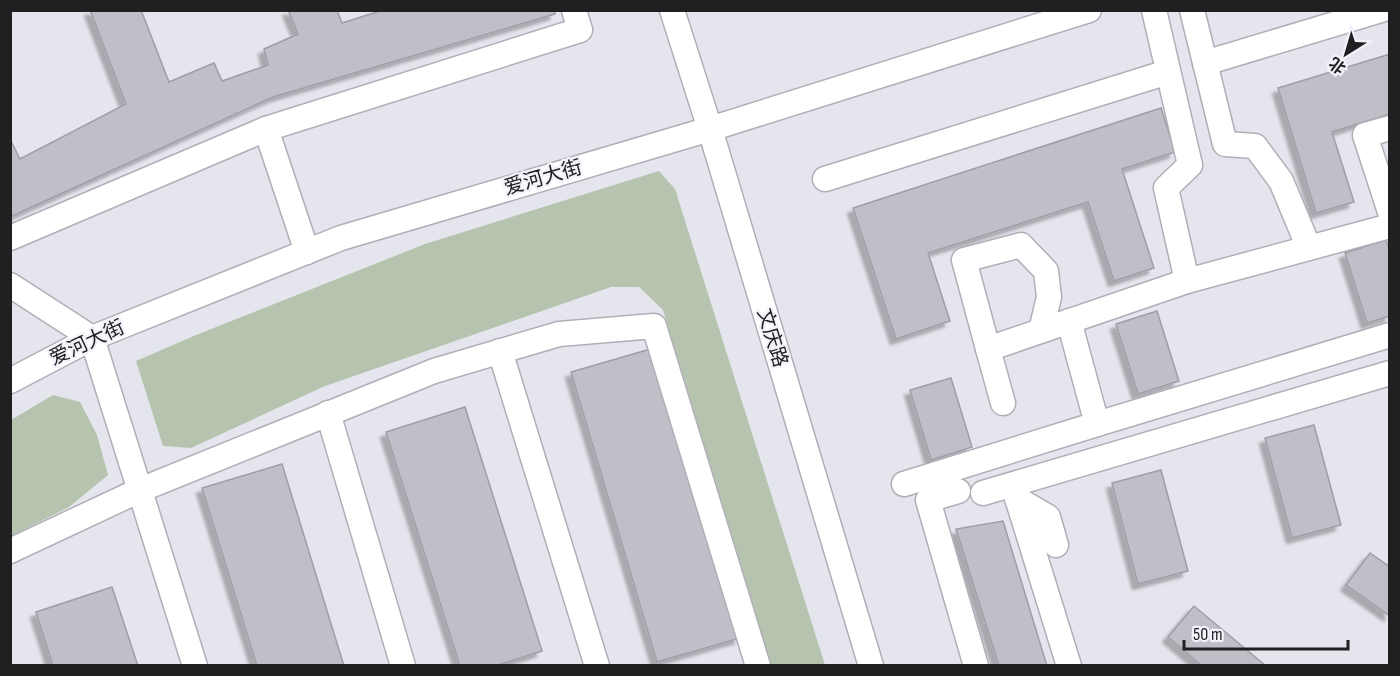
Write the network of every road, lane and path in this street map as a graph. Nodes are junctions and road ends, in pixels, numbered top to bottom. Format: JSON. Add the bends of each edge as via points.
{"nodes":[{"id":1,"x":574,"y":10,"type":"edge"},
{"id":2,"x":672,"y":10,"type":"edge"},
{"id":3,"x":1089,"y":10,"type":"edge"},
{"id":4,"x":1154,"y":10,"type":"edge"},
{"id":5,"x":1192,"y":10,"type":"edge"},
{"id":6,"x":1381,"y":10,"type":"edge"},
{"id":7,"x":1205,"y":63,"type":"junction"},
{"id":8,"x":1168,"y":72,"type":"junction"},
{"id":9,"x":1389,"y":128,"type":"edge"},
{"id":10,"x":266,"y":129,"type":"junction"},
{"id":11,"x":710,"y":129,"type":"junction"},
{"id":12,"x":825,"y":179,"type":"dead end"},
{"id":13,"x":1389,"y":212,"type":"edge"},
{"id":14,"x":1389,"y":226,"type":"edge"},
{"id":15,"x":10,"y":238,"type":"edge"},
{"id":16,"x":1309,"y":248,"type":"junction"},
{"id":17,"x":307,"y":252,"type":"junction"},
{"id":18,"x":1187,"y":281,"type":"junction"},
{"id":19,"x":10,"y":285,"type":"edge"},
{"id":20,"x":1070,"y":321,"type":"junction"},
{"id":21,"x":1041,"y":331,"type":"junction"},
{"id":22,"x":1389,"y":335,"type":"edge"},
{"id":23,"x":92,"y":338,"type":"junction"},
{"id":24,"x":988,"y":349,"type":"junction"},
{"id":25,"x":500,"y":351,"type":"junction"},
{"id":26,"x":1389,"y":373,"type":"edge"},
{"id":27,"x":10,"y":381,"type":"edge"},
{"id":28,"x":1003,"y":403,"type":"dead end"},
{"id":29,"x":328,"y":413,"type":"junction"},
{"id":30,"x":1097,"y":424,"type":"junction"},
{"id":31,"x":904,"y":484,"type":"dead end"},
{"id":32,"x":140,"y":490,"type":"junction"},
{"id":33,"x":958,"y":491,"type":"dead end"},
{"id":34,"x":1015,"y":492,"type":"junction"},
{"id":35,"x":983,"y":493,"type":"dead end"},
{"id":36,"x":1056,"y":545,"type":"dead end"},
{"id":37,"x":10,"y":550,"type":"edge"},
{"id":38,"x":195,"y":666,"type":"edge"},
{"id":39,"x":403,"y":666,"type":"edge"},
{"id":40,"x":597,"y":666,"type":"edge"},
{"id":41,"x":758,"y":666,"type":"edge"},
{"id":42,"x":871,"y":666,"type":"edge"},
{"id":43,"x":976,"y":666,"type":"edge"},
{"id":44,"x":1069,"y":666,"type":"edge"}],
"edges":[{"from":1,"to":10,"type":"street","via":[[580,30]]},
{"from":2,"to":11,"type":"street","name":"文庆路"},
{"from":3,"to":11,"type":"street","name":"爱河大街"},
{"from":4,"to":8,"type":"street"},
{"from":5,"to":7,"type":"street"},
{"from":6,"to":7,"type":"street"},
{"from":7,"to":16,"type":"street","via":[[1225,144],[1254,146],[1281,181]]},
{"from":8,"to":12,"type":"street"},
{"from":8,"to":18,"type":"street","via":[[1190,165],[1166,188]]},
{"from":9,"to":13,"type":"street","via":[[1365,135]]},
{"from":10,"to":15,"type":"street"},
{"from":10,"to":17,"type":"street"},
{"from":11,"to":17,"type":"street","name":"爱河大街","via":[[341,238]]},
{"from":11,"to":42,"type":"street","name":"文庆路"},
{"from":14,"to":16,"type":"street"},
{"from":16,"to":18,"type":"street"},
{"from":17,"to":23,"type":"street","name":"爱河大街"},
{"from":18,"to":20,"type":"street"},
{"from":19,"to":23,"type":"street"},
{"from":20,"to":21,"type":"street"},
{"from":20,"to":30,"type":"street"},
{"from":21,"to":24,"type":"street"},
{"from":21,"to":24,"type":"street","via":[[1049,297],[1046,271],[1021,245],[964,260]]},
{"from":22,"to":30,"type":"street"},
{"from":23,"to":27,"type":"street","name":"爱河大街"},
{"from":23,"to":32,"type":"street"},
{"from":24,"to":28,"type":"street"},
{"from":25,"to":29,"type":"street","via":[[434,371]]},
{"from":25,"to":40,"type":"street"},
{"from":25,"to":41,"type":"street","via":[[559,334],[654,327]]},
{"from":26,"to":34,"type":"street"},
{"from":29,"to":32,"type":"street"},
{"from":29,"to":39,"type":"street"},
{"from":30,"to":31,"type":"street"},
{"from":32,"to":37,"type":"street"},
{"from":32,"to":38,"type":"street"},
{"from":33,"to":43,"type":"street","via":[[928,500]]},
{"from":34,"to":35,"type":"street"},
{"from":34,"to":36,"type":"street","via":[[1047,516]]},
{"from":34,"to":44,"type":"street"}]}
